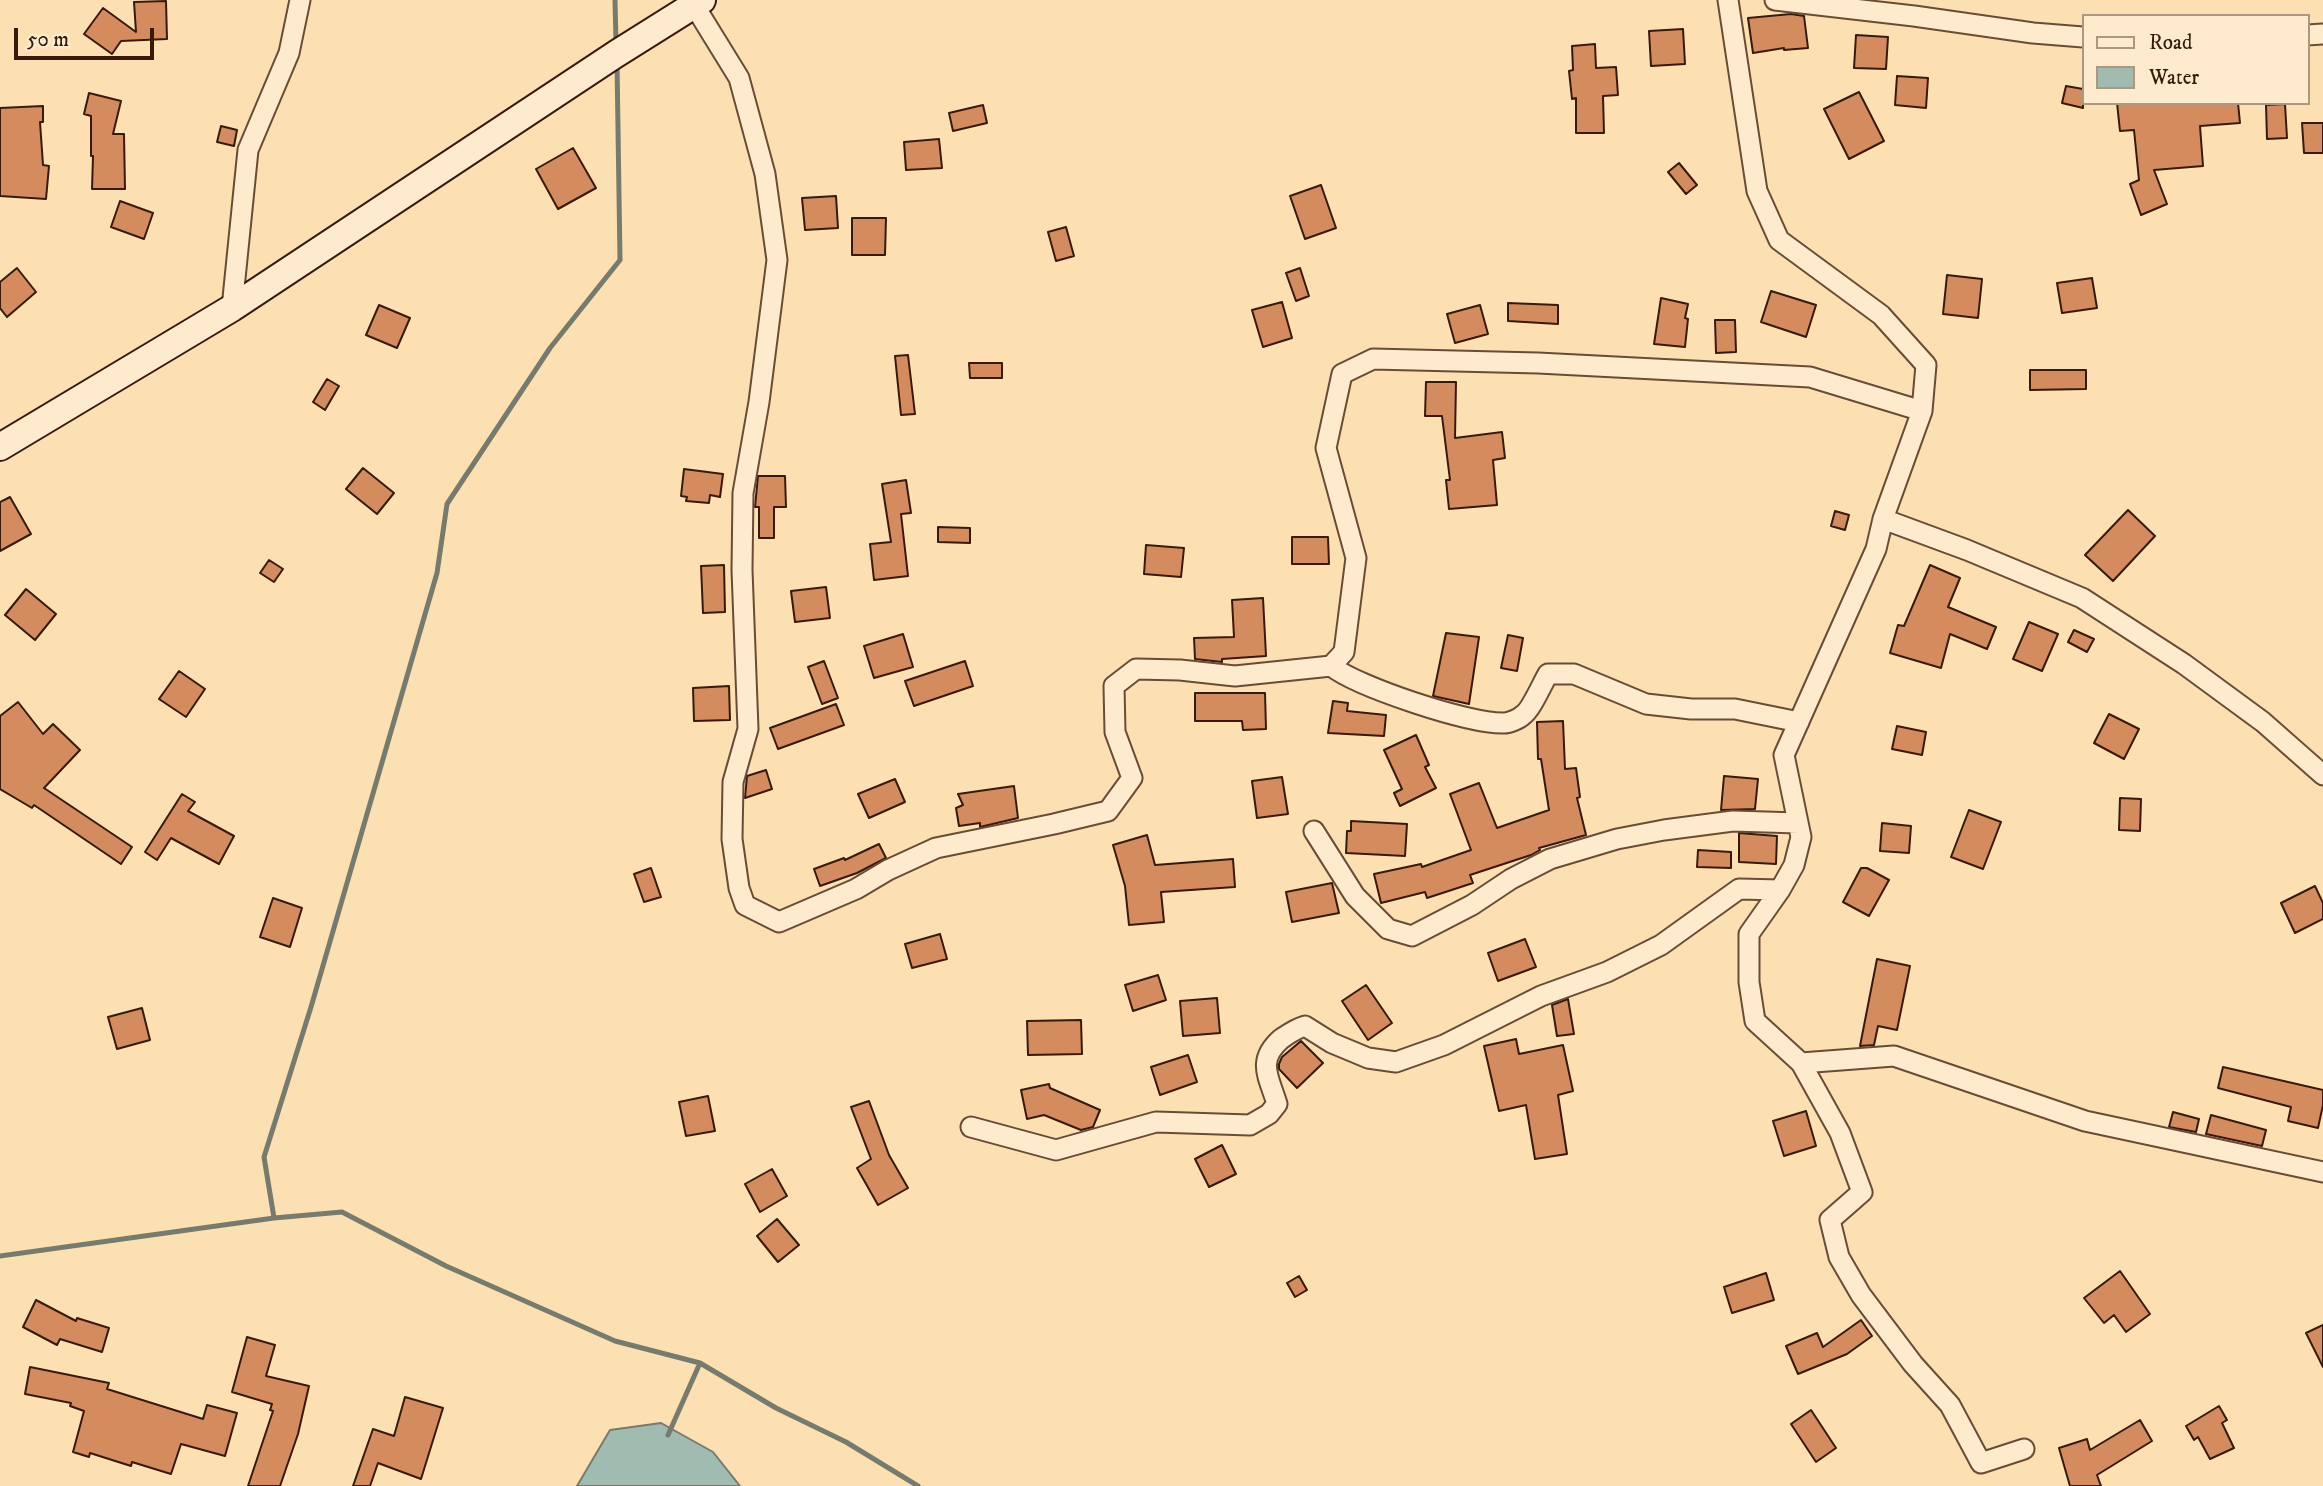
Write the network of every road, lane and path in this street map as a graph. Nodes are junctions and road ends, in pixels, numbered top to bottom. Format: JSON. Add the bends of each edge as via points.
{"nodes":[{"id":1,"x":300,"y":0,"type":"edge"},
{"id":2,"x":1728,"y":0,"type":"edge"},
{"id":3,"x":1775,"y":0,"type":"edge"},
{"id":4,"x":698,"y":2,"type":"edge"},
{"id":5,"x":2082,"y":37,"type":"edge"},
{"id":6,"x":232,"y":308,"type":"junction"},
{"id":7,"x":1922,"y":411,"type":"junction"},
{"id":8,"x":0,"y":447,"type":"edge"},
{"id":9,"x":1883,"y":519,"type":"junction"},
{"id":10,"x":1331,"y":666,"type":"junction"},
{"id":11,"x":1798,"y":722,"type":"junction"},
{"id":12,"x":2323,"y":775,"type":"edge"},
{"id":13,"x":1798,"y":823,"type":"junction"},
{"id":14,"x":1314,"y":831,"type":"dead end"},
{"id":15,"x":1780,"y":890,"type":"junction"},
{"id":16,"x":1801,"y":1063,"type":"junction"},
{"id":17,"x":971,"y":1127,"type":"dead end"},
{"id":18,"x":2323,"y":1172,"type":"edge"},
{"id":19,"x":2024,"y":1449,"type":"dead end"}],
"edges":[{"from":1,"to":6,"type":"street","via":[[289,53],[248,150]]},
{"from":2,"to":7,"type":"street","via":[[1757,191],[1779,240],[1881,315],[1926,365]]},
{"from":3,"to":5,"type":"street"},
{"from":4,"to":6,"type":"main road"},
{"from":4,"to":10,"type":"street","via":[[739,78],[765,174],[777,260],[743,493],[748,729],[733,782],[732,839],[745,905],[779,922],[936,848],[1108,811],[1132,778],[1115,732],[1114,686],[1136,670],[1235,676]]},
{"from":6,"to":8,"type":"main road"},
{"from":7,"to":9,"type":"street"},
{"from":7,"to":10,"type":"street","via":[[1810,377],[1373,359],[1342,374],[1326,448],[1356,558],[1344,652]]},
{"from":9,"to":11,"type":"street","via":[[1876,549]]},
{"from":9,"to":12,"type":"street","via":[[2082,598],[2263,722]]},
{"from":10,"to":11,"type":"street","via":[[1373,687],[1480,721],[1507,723],[1525,715],[1548,674],[1574,674],[1646,704],[1735,709]]},
{"from":11,"to":13,"type":"street","via":[[1784,755]]},
{"from":13,"to":14,"type":"street","via":[[1733,821],[1617,839],[1550,859],[1412,936],[1388,929],[1355,896]]},
{"from":13,"to":15,"type":"street","via":[[1799,846]]},
{"from":15,"to":16,"type":"street","via":[[1749,934],[1749,982],[1755,1021]]},
{"from":15,"to":17,"type":"street","via":[[1739,889],[1661,945],[1607,972],[1541,996],[1444,1045],[1396,1062],[1368,1058],[1305,1026],[1294,1029],[1270,1049],[1265,1062],[1277,1104],[1250,1125],[1157,1122],[1056,1150]]},
{"from":16,"to":18,"type":"street","via":[[1894,1056],[2085,1121]]},
{"from":16,"to":19,"type":"street","via":[[1840,1133],[1862,1192],[1830,1220],[1839,1257],[1861,1295],[1950,1405],[1981,1463]]}]}
